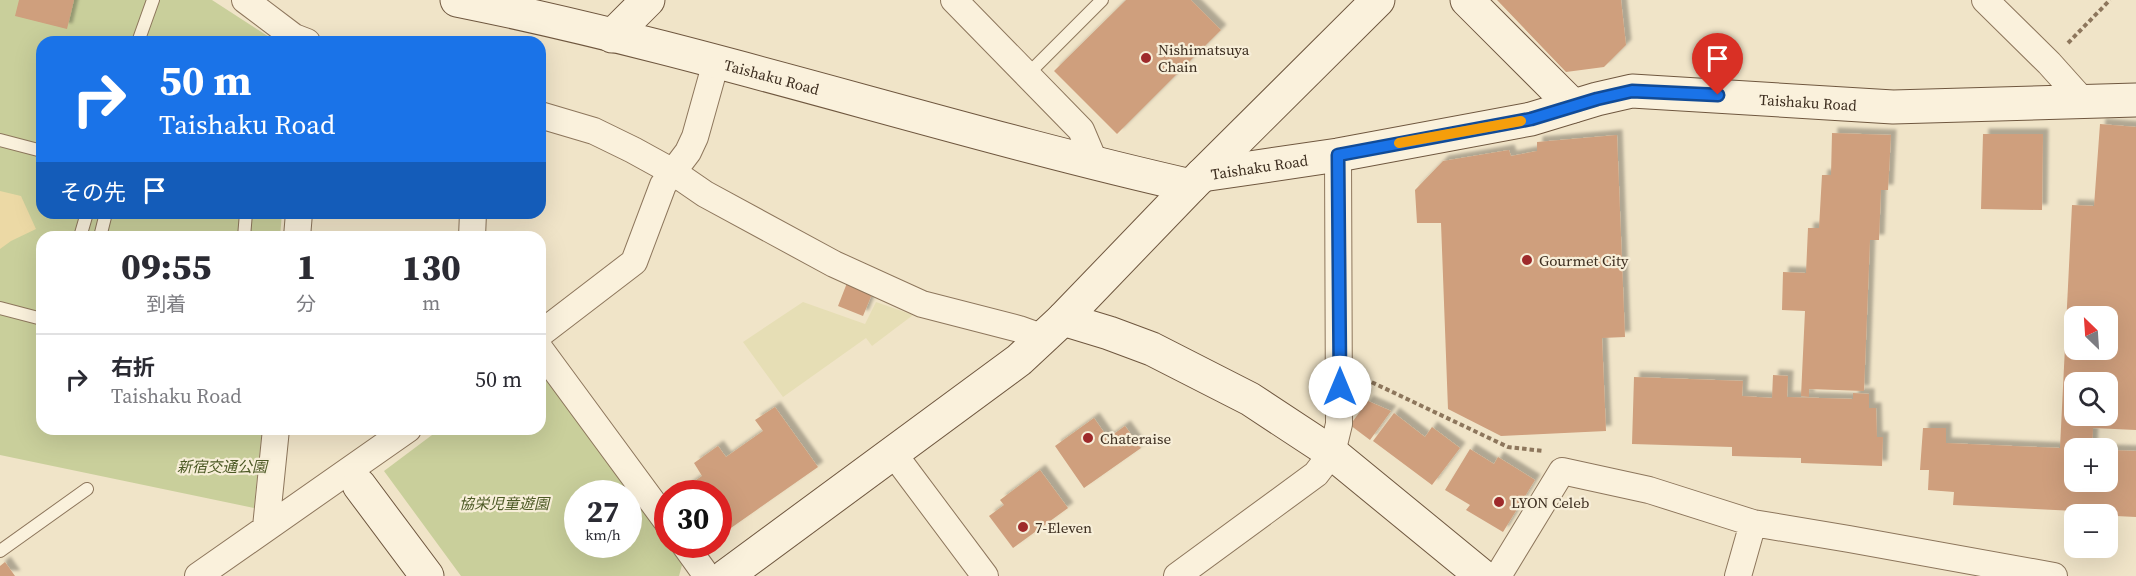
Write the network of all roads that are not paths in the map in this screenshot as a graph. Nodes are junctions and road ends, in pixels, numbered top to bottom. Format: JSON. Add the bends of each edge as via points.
{"nodes":[{"id":1,"x":153,"y":0,"type":"edge"},
{"id":2,"x":245,"y":0,"type":"edge"},
{"id":3,"x":457,"y":0,"type":"edge"},
{"id":4,"x":648,"y":0,"type":"edge"},
{"id":5,"x":954,"y":0,"type":"edge"},
{"id":6,"x":1102,"y":0,"type":"edge"},
{"id":7,"x":1378,"y":0,"type":"edge"},
{"id":8,"x":1467,"y":0,"type":"edge"},
{"id":9,"x":1985,"y":0,"type":"edge"},
{"id":10,"x":140,"y":36,"type":"edge"},
{"id":11,"x":293,"y":36,"type":"edge"},
{"id":12,"x":612,"y":36,"type":"junction"},
{"id":13,"x":716,"y":62,"type":"junction"},
{"id":14,"x":1028,"y":74,"type":"junction"},
{"id":15,"x":2136,"y":100,"type":"edge"},
{"id":16,"x":2084,"y":102,"type":"junction"},
{"id":17,"x":1573,"y":106,"type":"junction"},
{"id":18,"x":546,"y":117,"type":"edge"},
{"id":19,"x":0,"y":140,"type":"edge"},
{"id":20,"x":36,"y":149,"type":"edge"},
{"id":21,"x":1338,"y":155,"type":"junction"},
{"id":22,"x":1095,"y":163,"type":"junction"},
{"id":23,"x":673,"y":172,"type":"junction"},
{"id":24,"x":1197,"y":181,"type":"junction"},
{"id":25,"x":0,"y":308,"type":"edge"},
{"id":26,"x":36,"y":317,"type":"edge"},
{"id":27,"x":546,"y":329,"type":"edge"},
{"id":28,"x":1054,"y":329,"type":"junction"},
{"id":29,"x":546,"y":357,"type":"edge"},
{"id":30,"x":275,"y":435,"type":"edge"},
{"id":31,"x":401,"y":435,"type":"edge"},
{"id":32,"x":893,"y":453,"type":"junction"},
{"id":33,"x":1332,"y":453,"type":"junction"},
{"id":34,"x":354,"y":478,"type":"junction"},
{"id":35,"x":87,"y":489,"type":"dead end"},
{"id":36,"x":654,"y":504,"type":"edge"},
{"id":37,"x":1753,"y":524,"type":"junction"},
{"id":38,"x":266,"y":527,"type":"junction"},
{"id":39,"x":0,"y":551,"type":"edge"},
{"id":40,"x":694,"y":558,"type":"edge"},
{"id":41,"x":1482,"y":575,"type":"edge"},
{"id":42,"x":198,"y":576,"type":"edge"},
{"id":43,"x":427,"y":576,"type":"edge"},
{"id":44,"x":707,"y":576,"type":"edge"},
{"id":45,"x":726,"y":576,"type":"edge"},
{"id":46,"x":985,"y":576,"type":"edge"},
{"id":47,"x":1177,"y":576,"type":"edge"},
{"id":48,"x":1738,"y":576,"type":"edge"},
{"id":49,"x":2054,"y":576,"type":"edge"}],
"edges":[{"from":1,"to":10,"type":"lane"},
{"from":2,"to":11,"type":"street"},
{"from":3,"to":12,"type":"street","name":"Taishaku Road"},
{"from":4,"to":12,"type":"street"},
{"from":5,"to":14,"type":"street"},
{"from":6,"to":14,"type":"lane"},
{"from":7,"to":24,"type":"street"},
{"from":8,"to":17,"type":"street"},
{"from":9,"to":16,"type":"street"},
{"from":12,"to":13,"type":"street","name":"Taishaku Road"},
{"from":13,"to":22,"type":"street","name":"Taishaku Road"},
{"from":13,"to":23,"type":"street","via":[[695,137]]},
{"from":14,"to":22,"type":"street","via":[[1081,130]]},
{"from":15,"to":16,"type":"street","name":"Taishaku Road"},
{"from":16,"to":17,"type":"street","name":"Taishaku Road","via":[[1893,107],[1632,91]]},
{"from":17,"to":21,"type":"street","name":"Taishaku Road","via":[[1531,119]]},
{"from":18,"to":23,"type":"street","via":[[594,131]]},
{"from":19,"to":20,"type":"lane"},
{"from":21,"to":24,"type":"street","name":"Taishaku Road"},
{"from":21,"to":33,"type":"street","via":[[1340,424]]},
{"from":22,"to":24,"type":"street","name":"Taishaku Road"},
{"from":23,"to":27,"type":"street","via":[[663,185],[634,262]]},
{"from":23,"to":28,"type":"street","via":[[705,194],[834,264],[913,300],[1019,329]]},
{"from":24,"to":28,"type":"street"},
{"from":25,"to":26,"type":"lane"},
{"from":28,"to":32,"type":"street","via":[[1019,360]]},
{"from":28,"to":33,"type":"street","via":[[1109,333],[1152,349],[1250,399]]},
{"from":29,"to":36,"type":"street"},
{"from":30,"to":38,"type":"street"},
{"from":31,"to":34,"type":"street"},
{"from":32,"to":45,"type":"street"},
{"from":32,"to":46,"type":"street"},
{"from":33,"to":41,"type":"street"},
{"from":33,"to":47,"type":"street","via":[[1316,474]]},
{"from":34,"to":38,"type":"street"},
{"from":34,"to":43,"type":"street"},
{"from":35,"to":39,"type":"lane"},
{"from":37,"to":41,"type":"street","via":[[1649,490],[1562,471]]},
{"from":37,"to":48,"type":"street"},
{"from":37,"to":49,"type":"street"},
{"from":38,"to":42,"type":"street"},
{"from":40,"to":44,"type":"street"}]}
